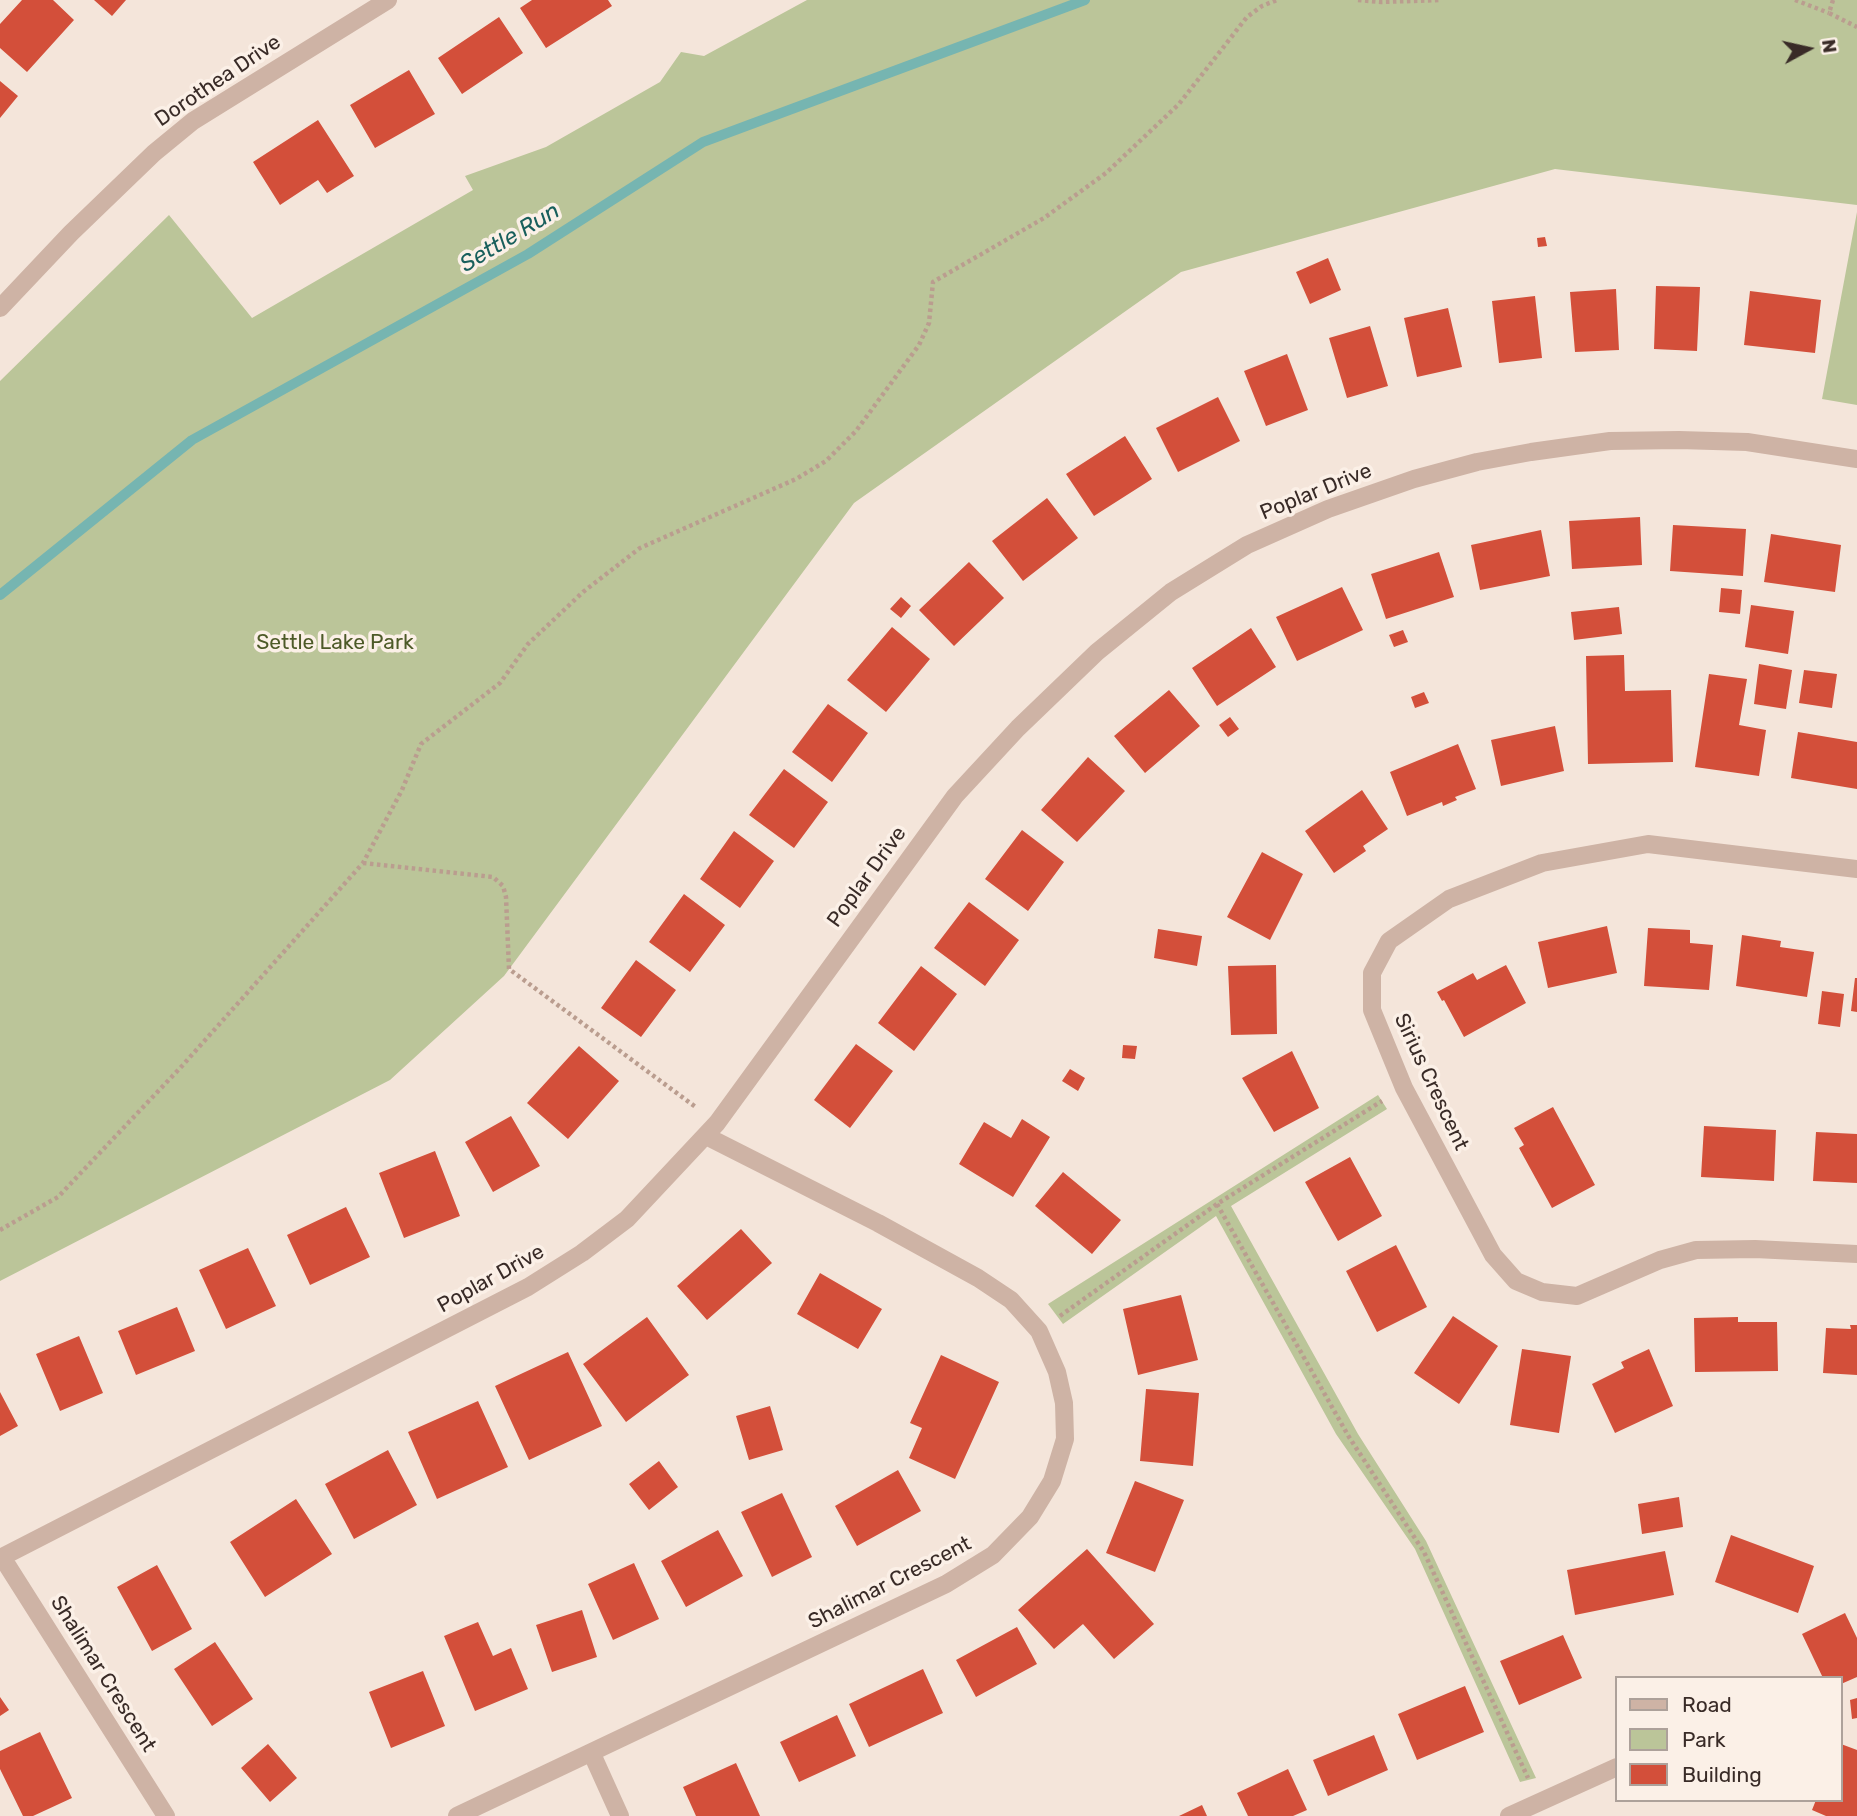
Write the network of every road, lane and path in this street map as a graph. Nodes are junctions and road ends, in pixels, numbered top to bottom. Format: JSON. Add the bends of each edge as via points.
{"nodes":[{"id":1,"x":388,"y":0,"type":"edge"},
{"id":2,"x":1277,"y":0,"type":"edge"},
{"id":3,"x":1358,"y":0,"type":"edge"},
{"id":4,"x":1441,"y":0,"type":"edge"},
{"id":5,"x":1794,"y":0,"type":"edge"},
{"id":6,"x":1833,"y":0,"type":"edge"},
{"id":7,"x":1829,"y":13,"type":"junction"},
{"id":8,"x":1857,"y":27,"type":"edge"},
{"id":9,"x":0,"y":308,"type":"edge"},
{"id":10,"x":1857,"y":459,"type":"edge"},
{"id":11,"x":363,"y":863,"type":"junction"},
{"id":12,"x":1857,"y":869,"type":"edge"},
{"id":13,"x":1404,"y":1088,"type":"junction"},
{"id":14,"x":712,"y":1130,"type":"junction"},
{"id":15,"x":1217,"y":1204,"type":"junction"},
{"id":16,"x":0,"y":1230,"type":"edge"},
{"id":17,"x":1857,"y":1254,"type":"edge"},
{"id":18,"x":1039,"y":1331,"type":"junction"},
{"id":19,"x":1,"y":1558,"type":"edge"},
{"id":20,"x":592,"y":1754,"type":"junction"},
{"id":21,"x":1616,"y":1768,"type":"edge"},
{"id":22,"x":1539,"y":1802,"type":"junction"},
{"id":23,"x":166,"y":1816,"type":"edge"},
{"id":24,"x":457,"y":1816,"type":"edge"},
{"id":25,"x":620,"y":1816,"type":"edge"},
{"id":26,"x":1509,"y":1816,"type":"edge"}],
"edges":[{"from":1,"to":9,"type":"street","name":"Dorothea Drive","via":[[193,121],[153,153]]},
{"from":2,"to":11,"type":"path","via":[[1247,17],[1179,104],[1106,173],[1044,218],[933,282],[929,323],[919,345],[856,432],[826,461],[796,479],[640,548],[583,592],[528,644],[500,683],[421,744]]},
{"from":3,"to":4,"type":"path"},
{"from":5,"to":7,"type":"path"},
{"from":6,"to":7,"type":"path"},
{"from":7,"to":8,"type":"path"},
{"from":10,"to":14,"type":"street","name":"Poplar Drive","via":[[1747,442],[1678,440],[1610,441],[1531,452],[1414,479],[1328,509],[1247,545],[1171,592],[1097,652],[955,796]]},
{"from":11,"to":14,"type":"path","via":[[493,877],[506,897],[509,969]]},
{"from":11,"to":16,"type":"path","via":[[183,1066],[58,1197]]},
{"from":12,"to":13,"type":"street","name":"Sirius Crescent","via":[[1648,844],[1542,863],[1449,899],[1389,941],[1372,973],[1372,1010]]},
{"from":13,"to":15,"type":"path"},
{"from":13,"to":17,"type":"street","name":"Sirius Crescent","via":[[1493,1255],[1516,1280],[1542,1292],[1577,1296],[1660,1260],[1696,1250]]},
{"from":14,"to":18,"type":"street","name":"Shalimar Crescent","via":[[978,1278],[1011,1300]]},
{"from":14,"to":19,"type":"street","name":"Poplar Drive","via":[[627,1219],[528,1287]]},
{"from":15,"to":18,"type":"path"},
{"from":15,"to":22,"type":"path","via":[[1349,1437],[1424,1552]]},
{"from":18,"to":20,"type":"street","name":"Shalimar Crescent","via":[[1057,1372],[1065,1439],[1052,1481],[1030,1517],[993,1555],[946,1584]]},
{"from":19,"to":23,"type":"street","name":"Shalimar Crescent"},
{"from":20,"to":24,"type":"street","name":"Shalimar Crescent"},
{"from":20,"to":25,"type":"street"},
{"from":21,"to":22,"type":"street"},
{"from":22,"to":26,"type":"street"}]}
